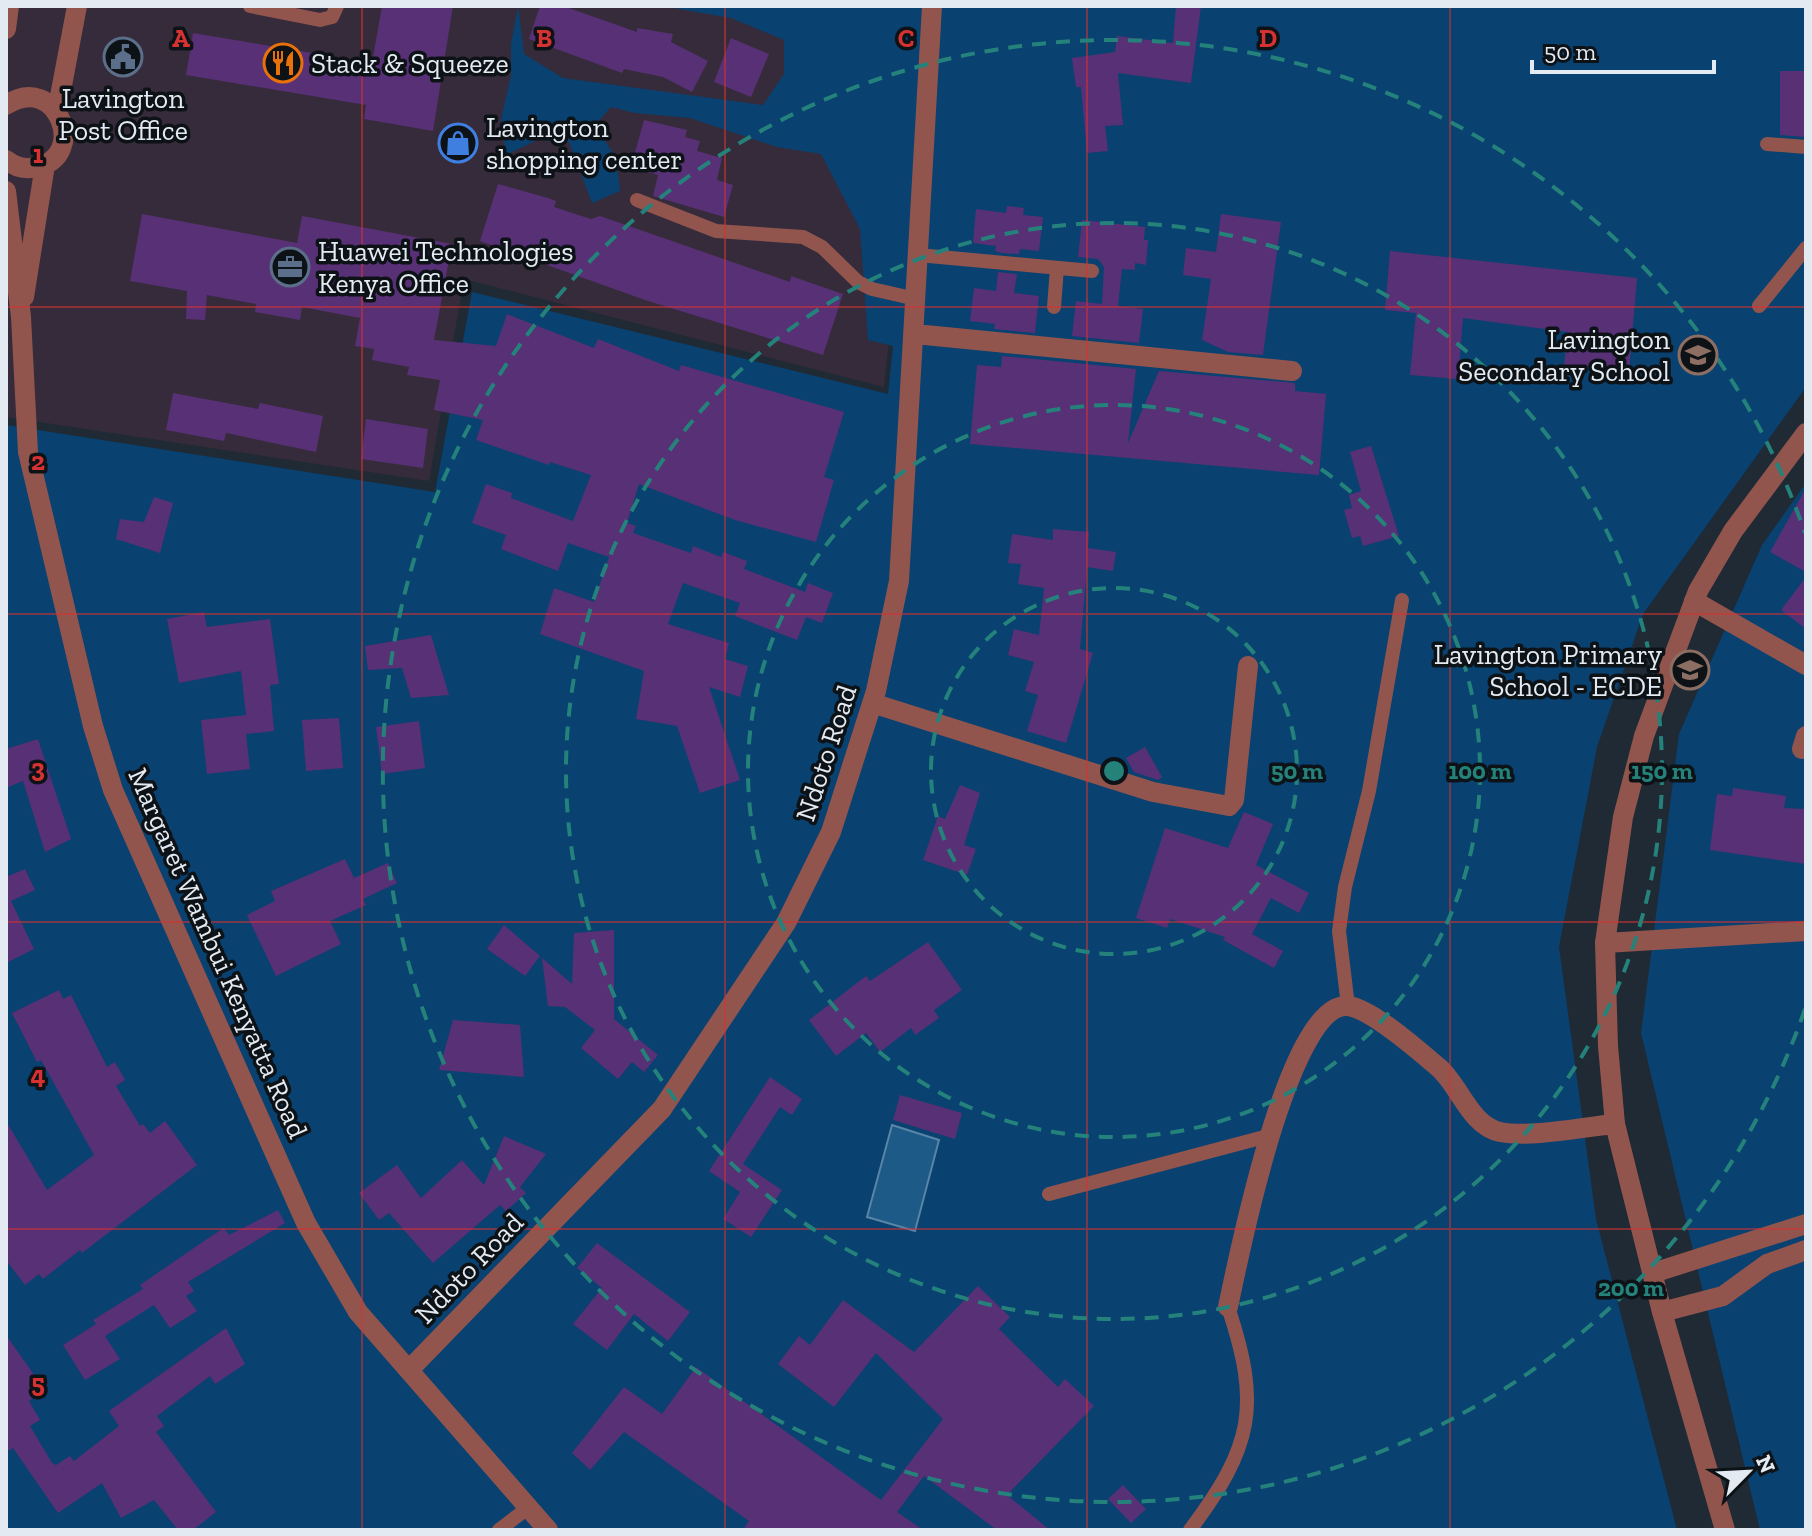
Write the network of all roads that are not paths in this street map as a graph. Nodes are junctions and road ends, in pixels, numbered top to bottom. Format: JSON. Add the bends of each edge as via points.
{"nodes":[{"id":1,"x":9,"y":6,"type":"edge"},
{"id":2,"x":77,"y":6,"type":"edge"},
{"id":3,"x":250,"y":6,"type":"edge"},
{"id":4,"x":337,"y":6,"type":"edge"},
{"id":5,"x":932,"y":6,"type":"edge"},
{"id":6,"x":6,"y":29,"type":"edge"},
{"id":7,"x":9,"y":97,"type":"edge"},
{"id":8,"x":57,"y":112,"type":"junction"},
{"id":9,"x":1767,"y":144,"type":"dead end"},
{"id":10,"x":1806,"y":147,"type":"edge"},
{"id":11,"x":6,"y":160,"type":"edge"},
{"id":12,"x":45,"y":165,"type":"junction"},
{"id":13,"x":6,"y":191,"type":"edge"},
{"id":14,"x":637,"y":200,"type":"dead end"},
{"id":15,"x":1806,"y":248,"type":"edge"},
{"id":16,"x":918,"y":255,"type":"junction"},
{"id":17,"x":1057,"y":268,"type":"junction"},
{"id":18,"x":1092,"y":271,"type":"dead end"},
{"id":19,"x":916,"y":299,"type":"junction"},
{"id":20,"x":1759,"y":306,"type":"dead end"},
{"id":21,"x":1054,"y":307,"type":"dead end"},
{"id":22,"x":21,"y":317,"type":"junction"},
{"id":23,"x":915,"y":334,"type":"junction"},
{"id":24,"x":1292,"y":371,"type":"dead end"},
{"id":25,"x":1806,"y":433,"type":"edge"},
{"id":26,"x":1402,"y":600,"type":"dead end"},
{"id":27,"x":1694,"y":601,"type":"junction"},
{"id":28,"x":1806,"y":665,"type":"edge"},
{"id":29,"x":1248,"y":666,"type":"dead end"},
{"id":30,"x":872,"y":703,"type":"junction"},
{"id":31,"x":1806,"y":931,"type":"edge"},
{"id":32,"x":1605,"y":943,"type":"junction"},
{"id":33,"x":1348,"y":1006,"type":"junction"},
{"id":34,"x":1615,"y":1124,"type":"junction"},
{"id":35,"x":1268,"y":1136,"type":"junction"},
{"id":36,"x":1049,"y":1194,"type":"dead end"},
{"id":37,"x":1806,"y":1224,"type":"edge"},
{"id":38,"x":1806,"y":1250,"type":"edge"},
{"id":39,"x":1653,"y":1273,"type":"junction"},
{"id":40,"x":1228,"y":1307,"type":"joint"},
{"id":41,"x":1662,"y":1312,"type":"junction"},
{"id":42,"x":409,"y":1370,"type":"junction"},
{"id":43,"x":529,"y":1507,"type":"junction"},
{"id":44,"x":499,"y":1530,"type":"edge"},
{"id":45,"x":548,"y":1530,"type":"edge"},
{"id":46,"x":1190,"y":1530,"type":"edge"},
{"id":47,"x":1725,"y":1530,"type":"edge"}],
"edges":[{"from":1,"to":6,"type":"street"},
{"from":2,"to":8,"type":"street","name":"Margaret Wambui Kenyatta Road"},
{"from":3,"to":4,"type":"lane","via":[[320,20],[332,17]]},
{"from":5,"to":16,"type":"street","name":"Ndoto Road"},
{"from":7,"to":8,"type":"street","via":[[43,100]]},
{"from":8,"to":12,"type":"street","name":"Margaret Wambui Kenyatta Road","via":[[64,137],[58,153]]},
{"from":9,"to":10,"type":"lane"},
{"from":11,"to":12,"type":"street","via":[[23,168]]},
{"from":12,"to":22,"type":"street","name":"Margaret Wambui Kenyatta Road"},
{"from":13,"to":22,"type":"street","name":"Margaret Wambui Kenyatta Road"},
{"from":14,"to":19,"type":"lane","via":[[716,231],[803,237],[822,247],[858,282]]},
{"from":15,"to":20,"type":"lane"},
{"from":16,"to":17,"type":"lane"},
{"from":16,"to":19,"type":"street","name":"Ndoto Road"},
{"from":17,"to":18,"type":"lane"},
{"from":17,"to":21,"type":"lane"},
{"from":19,"to":23,"type":"street","name":"Ndoto Road"},
{"from":22,"to":42,"type":"street","name":"Margaret Wambui Kenyatta Road","via":[[28,452],[113,790],[306,1223],[358,1312]]},
{"from":23,"to":24,"type":"street"},
{"from":23,"to":30,"type":"street","name":"Ndoto Road","via":[[899,581]]},
{"from":25,"to":27,"type":"street","via":[[1733,531]]},
{"from":26,"to":33,"type":"lane","via":[[1339,931]]},
{"from":27,"to":28,"type":"street"},
{"from":27,"to":32,"type":"street","via":[[1644,736],[1623,817]]},
{"from":29,"to":30,"type":"street","via":[[1234,800],[1229,806],[1153,792]]},
{"from":30,"to":42,"type":"street","name":"Ndoto Road","via":[[831,832],[799,898],[662,1109]]},
{"from":31,"to":32,"type":"street"},
{"from":32,"to":34,"type":"street"},
{"from":33,"to":34,"type":"street","via":[[1381,1023],[1436,1065],[1478,1118],[1498,1132]]},
{"from":33,"to":35,"type":"street","via":[[1323,1018]]},
{"from":34,"to":39,"type":"street"},
{"from":35,"to":36,"type":"lane"},
{"from":35,"to":40,"type":"street"},
{"from":37,"to":39,"type":"street"},
{"from":38,"to":41,"type":"street","via":[[1767,1264],[1723,1296]]},
{"from":39,"to":41,"type":"street"},
{"from":40,"to":46,"type":"lane","via":[[1244,1355],[1248,1411],[1241,1448],[1220,1491]]},
{"from":41,"to":47,"type":"street"},
{"from":42,"to":43,"type":"street","name":"Margaret Wambui Kenyatta Road"},
{"from":43,"to":44,"type":"lane"},
{"from":43,"to":45,"type":"street","name":"Margaret Wambui Kenyatta Road"}]}
